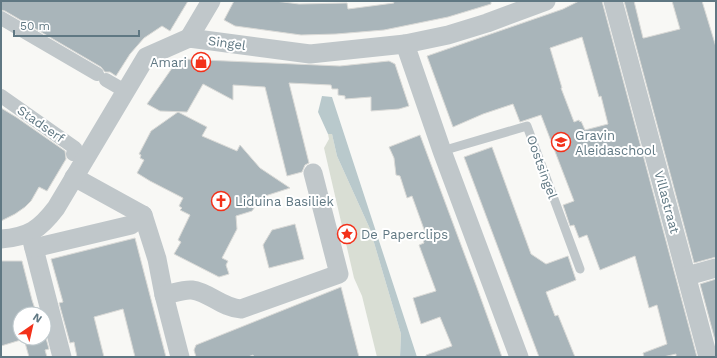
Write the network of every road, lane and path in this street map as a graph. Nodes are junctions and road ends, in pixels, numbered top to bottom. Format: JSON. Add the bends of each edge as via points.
{"nodes":[{"id":1,"x":212,"y":1,"type":"edge"},
{"id":2,"x":546,"y":1,"type":"edge"},
{"id":3,"x":613,"y":1,"type":"edge"},
{"id":4,"x":1,"y":18,"type":"edge"},
{"id":5,"x":189,"y":38,"type":"junction"},
{"id":6,"x":405,"y":44,"type":"junction"},
{"id":7,"x":125,"y":90,"type":"junction"},
{"id":8,"x":1,"y":96,"type":"edge"},
{"id":9,"x":442,"y":151,"type":"junction"},
{"id":10,"x":74,"y":164,"type":"junction"},
{"id":11,"x":313,"y":173,"type":"dead end"},
{"id":12,"x":143,"y":215,"type":"junction"},
{"id":13,"x":1,"y":239,"type":"edge"},
{"id":14,"x":32,"y":240,"type":"junction"},
{"id":15,"x":716,"y":268,"type":"edge"},
{"id":16,"x":580,"y":270,"type":"dead end"},
{"id":17,"x":687,"y":276,"type":"junction"},
{"id":18,"x":164,"y":295,"type":"junction"},
{"id":19,"x":62,"y":357,"type":"edge"},
{"id":20,"x":180,"y":357,"type":"edge"},
{"id":21,"x":519,"y":357,"type":"edge"},
{"id":22,"x":708,"y":357,"type":"edge"}],
"edges":[{"from":1,"to":5,"type":"street"},
{"from":2,"to":6,"type":"street","name":"Singel","via":[[448,35]]},
{"from":3,"to":17,"type":"street","name":"Villastraat"},
{"from":4,"to":7,"type":"street"},
{"from":5,"to":6,"type":"street","name":"Singel","via":[[310,54]]},
{"from":5,"to":7,"type":"street","name":"Singel","via":[[146,57]]},
{"from":6,"to":9,"type":"street"},
{"from":7,"to":10,"type":"street","name":"Singel"},
{"from":8,"to":10,"type":"street","name":"Stadserf","via":[[75,148]]},
{"from":9,"to":16,"type":"lane","name":"Oostsingel","via":[[527,126]]},
{"from":9,"to":21,"type":"street"},
{"from":10,"to":12,"type":"street"},
{"from":10,"to":14,"type":"street","name":"Singel","via":[[56,208]]},
{"from":11,"to":18,"type":"street","via":[[339,274],[241,309],[233,309],[190,290]]},
{"from":12,"to":14,"type":"street","name":"Singel","via":[[131,225]]},
{"from":12,"to":18,"type":"street"},
{"from":13,"to":14,"type":"street","name":"Singel"},
{"from":14,"to":19,"type":"street"},
{"from":15,"to":17,"type":"street"},
{"from":17,"to":22,"type":"street","name":"Villastraat"},
{"from":18,"to":20,"type":"street"}]}
